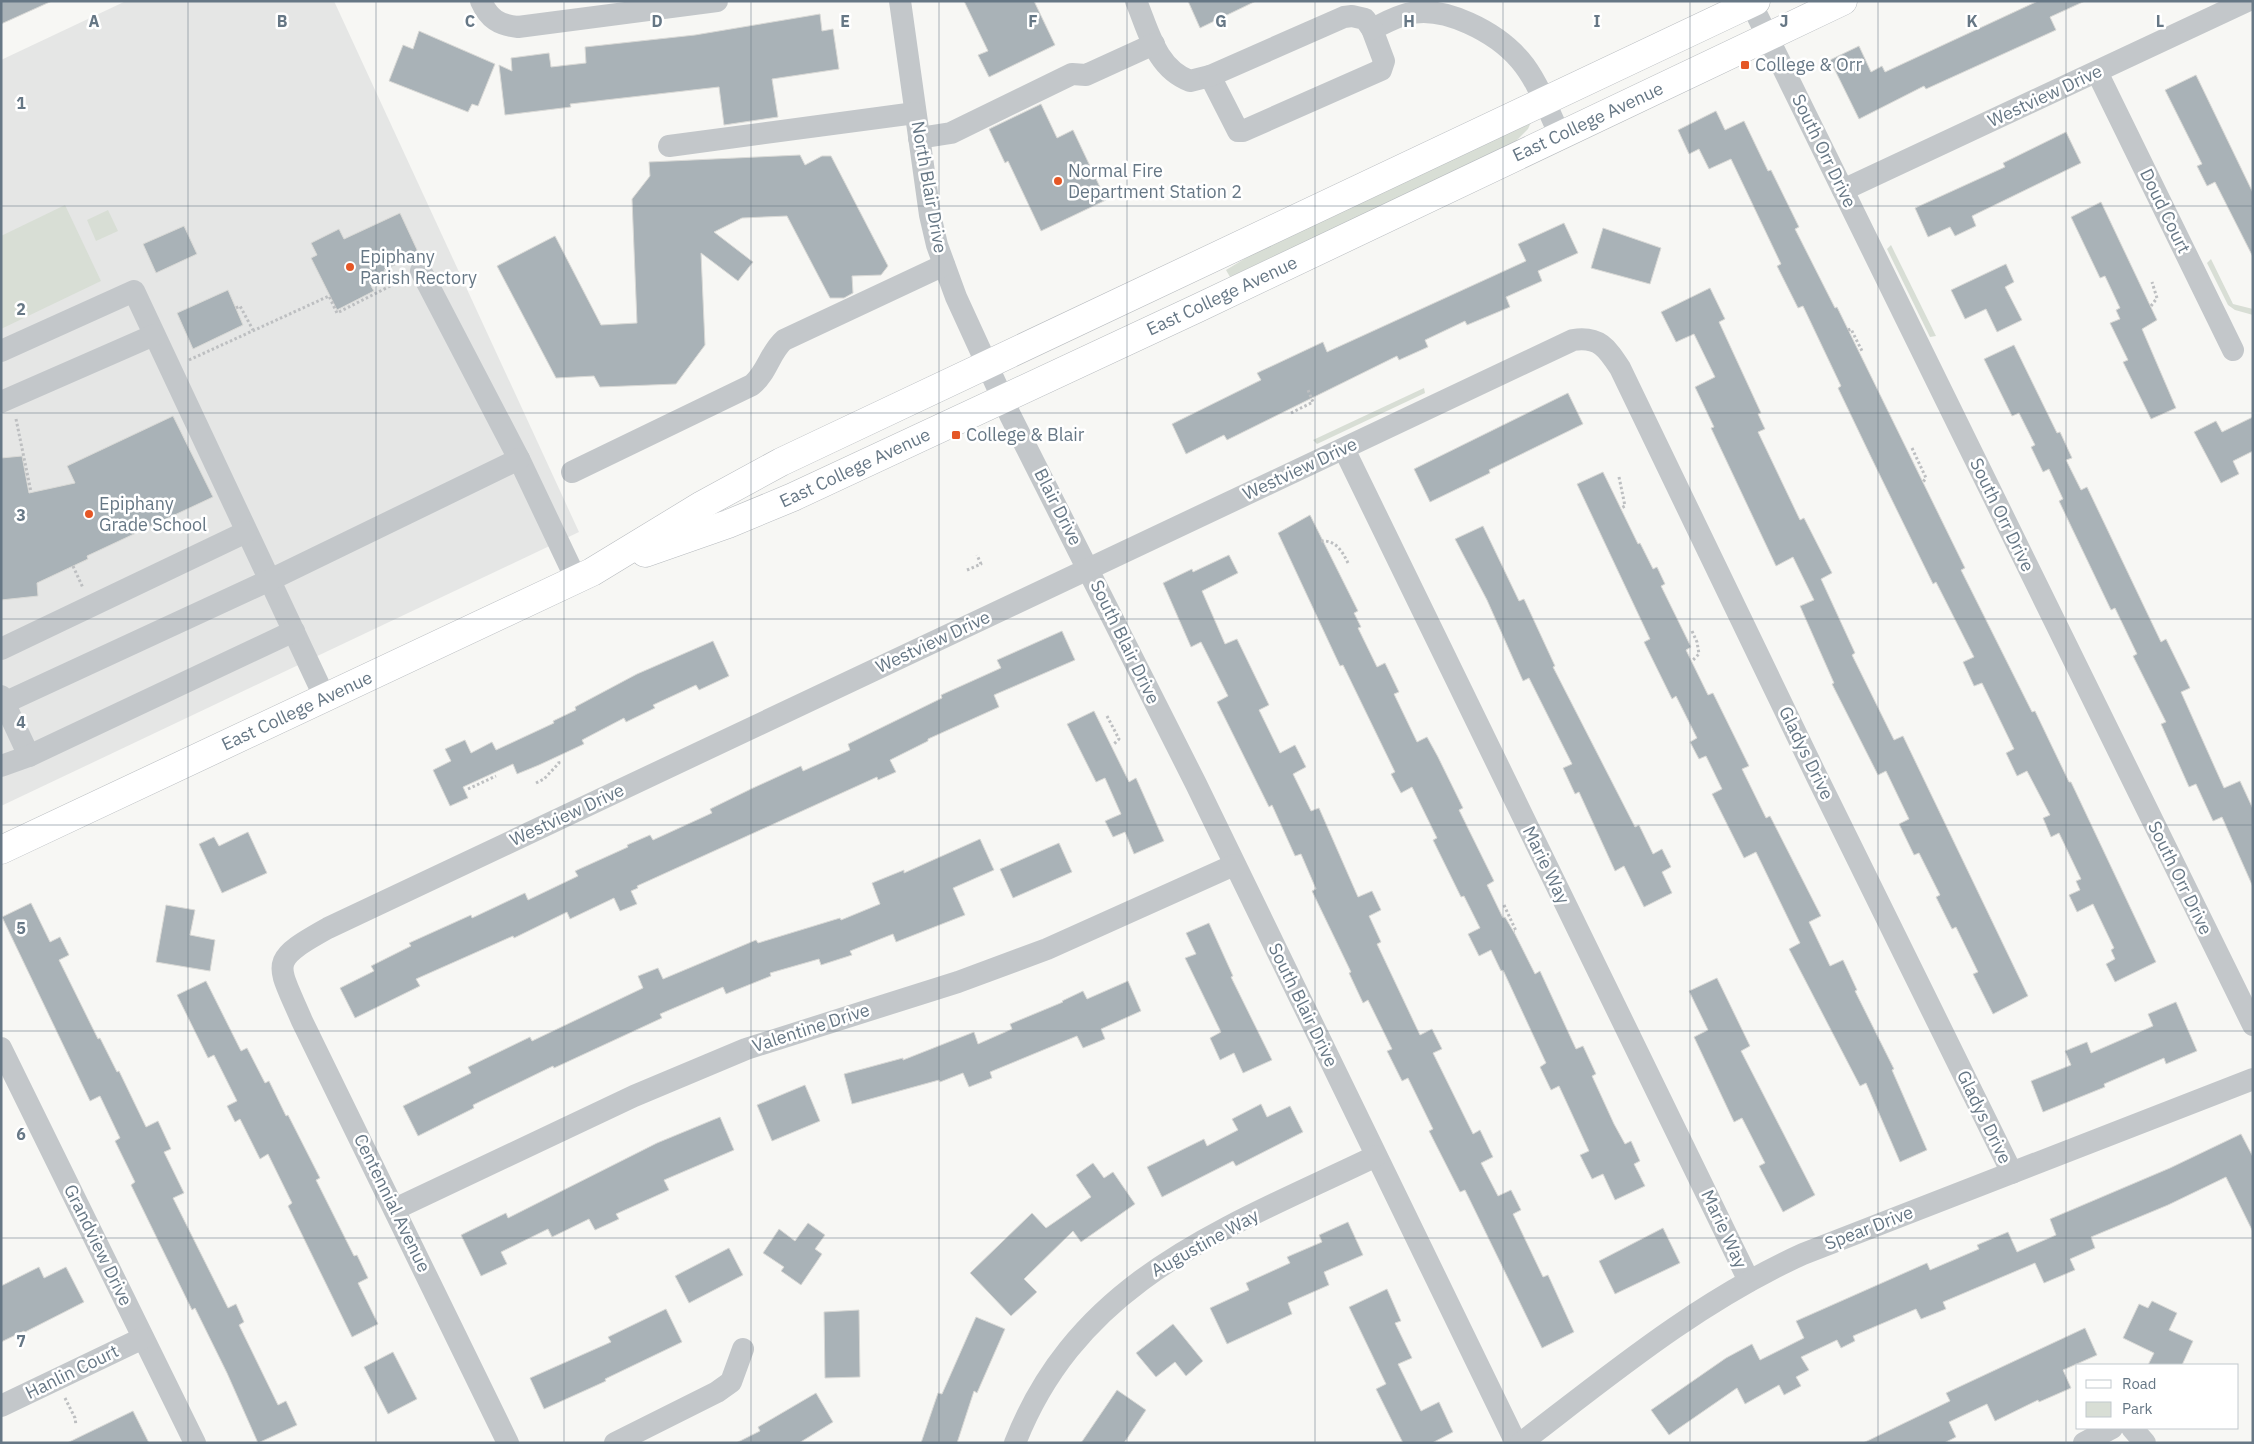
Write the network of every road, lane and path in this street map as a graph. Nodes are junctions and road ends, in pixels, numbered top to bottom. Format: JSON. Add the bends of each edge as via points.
{"nodes":[{"id":1,"x":481,"y":1,"type":"edge"},
{"id":2,"x":717,"y":1,"type":"edge"},
{"id":3,"x":900,"y":1,"type":"edge"},
{"id":4,"x":1136,"y":1,"type":"edge"},
{"id":5,"x":1843,"y":1,"type":"edge"},
{"id":6,"x":2247,"y":1,"type":"edge"},
{"id":7,"x":1753,"y":2,"type":"edge"},
{"id":8,"x":1372,"y":29,"type":"junction"},
{"id":9,"x":1768,"y":37,"type":"junction"},
{"id":10,"x":1154,"y":44,"type":"junction"},
{"id":11,"x":2097,"y":72,"type":"junction"},
{"id":12,"x":1210,"y":76,"type":"junction"},
{"id":13,"x":1544,"y":102,"type":"junction"},
{"id":14,"x":915,"y":113,"type":"junction"},
{"id":15,"x":1560,"y":135,"type":"junction"},
{"id":16,"x":919,"y":138,"type":"junction"},
{"id":17,"x":669,"y":146,"type":"dead end"},
{"id":18,"x":1843,"y":190,"type":"junction"},
{"id":19,"x":944,"y":266,"type":"junction"},
{"id":20,"x":421,"y":271,"type":"dead end"},
{"id":21,"x":2152,"y":282,"type":"dead end"},
{"id":22,"x":388,"y":288,"type":"dead end"},
{"id":23,"x":2151,"y":306,"type":"dead end"},
{"id":24,"x":236,"y":308,"type":"dead end"},
{"id":25,"x":253,"y":330,"type":"junction"},
{"id":26,"x":1848,"y":330,"type":"dead end"},
{"id":27,"x":154,"y":335,"type":"junction"},
{"id":28,"x":1594,"y":340,"type":"joint"},
{"id":29,"x":2233,"y":350,"type":"dead end"},
{"id":30,"x":1,"y":351,"type":"edge"},
{"id":31,"x":1863,"y":353,"type":"dead end"},
{"id":32,"x":180,"y":364,"type":"dead end"},
{"id":33,"x":987,"y":365,"type":"junction"},
{"id":34,"x":1308,"y":390,"type":"dead end"},
{"id":35,"x":1003,"y":399,"type":"junction"},
{"id":36,"x":1,"y":402,"type":"edge"},
{"id":37,"x":1291,"y":413,"type":"dead end"},
{"id":38,"x":19,"y":426,"type":"dead end"},
{"id":39,"x":1912,"y":448,"type":"dead end"},
{"id":40,"x":1344,"y":449,"type":"junction"},
{"id":41,"x":520,"y":459,"type":"junction"},
{"id":42,"x":572,"y":472,"type":"dead end"},
{"id":43,"x":1619,"y":477,"type":"dead end"},
{"id":44,"x":1923,"y":482,"type":"dead end"},
{"id":45,"x":31,"y":492,"type":"dead end"},
{"id":46,"x":1621,"y":508,"type":"dead end"},
{"id":47,"x":246,"y":532,"type":"junction"},
{"id":48,"x":1321,"y":541,"type":"dead end"},
{"id":49,"x":977,"y":555,"type":"dead end"},
{"id":50,"x":1348,"y":563,"type":"dead end"},
{"id":51,"x":1089,"y":568,"type":"junction"},
{"id":52,"x":967,"y":570,"type":"dead end"},
{"id":53,"x":584,"y":575,"type":"junction"},
{"id":54,"x":270,"y":580,"type":"junction"},
{"id":55,"x":1692,"y":630,"type":"dead end"},
{"id":56,"x":294,"y":631,"type":"junction"},
{"id":57,"x":1,"y":649,"type":"edge"},
{"id":58,"x":1693,"y":660,"type":"dead end"},
{"id":59,"x":325,"y":698,"type":"junction"},
{"id":60,"x":4,"y":703,"type":"edge"},
{"id":61,"x":1107,"y":716,"type":"dead end"},
{"id":62,"x":1114,"y":744,"type":"dead end"},
{"id":63,"x":29,"y":756,"type":"junction"},
{"id":64,"x":558,"y":759,"type":"dead end"},
{"id":65,"x":1,"y":766,"type":"edge"},
{"id":66,"x":496,"y":776,"type":"dead end"},
{"id":67,"x":536,"y":783,"type":"dead end"},
{"id":68,"x":468,"y":790,"type":"dead end"},
{"id":69,"x":1,"y":850,"type":"edge"},
{"id":70,"x":1234,"y":865,"type":"junction"},
{"id":71,"x":1504,"y":905,"type":"dead end"},
{"id":72,"x":1514,"y":931,"type":"dead end"},
{"id":73,"x":282,"y":963,"type":"joint"},
{"id":74,"x":2253,"y":1026,"type":"edge"},
{"id":75,"x":1,"y":1048,"type":"edge"},
{"id":76,"x":8,"y":1079,"type":"edge"},
{"id":77,"x":2253,"y":1079,"type":"edge"},
{"id":78,"x":1376,"y":1156,"type":"junction"},
{"id":79,"x":2012,"y":1172,"type":"junction"},
{"id":80,"x":395,"y":1209,"type":"junction"},
{"id":81,"x":1749,"y":1281,"type":"junction"},
{"id":82,"x":143,"y":1338,"type":"junction"},
{"id":83,"x":743,"y":1349,"type":"dead end"},
{"id":84,"x":56,"y":1380,"type":"junction"},
{"id":85,"x":1,"y":1406,"type":"edge"},
{"id":86,"x":76,"y":1425,"type":"dead end"},
{"id":87,"x":2110,"y":1429,"type":"edge"},
{"id":88,"x":2133,"y":1429,"type":"edge"},
{"id":89,"x":195,"y":1443,"type":"edge"},
{"id":90,"x":508,"y":1443,"type":"edge"},
{"id":91,"x":615,"y":1443,"type":"edge"},
{"id":92,"x":1015,"y":1443,"type":"edge"},
{"id":93,"x":1516,"y":1443,"type":"edge"},
{"id":94,"x":1521,"y":1443,"type":"edge"},
{"id":95,"x":2084,"y":1443,"type":"edge"},
{"id":96,"x":2145,"y":1443,"type":"edge"}],
"edges":[{"from":1,"to":2,"type":"street","via":[[487,15],[503,26],[518,27]]},
{"from":3,"to":14,"type":"street","name":"North Blair Drive"},
{"from":4,"to":10,"type":"street"},
{"from":5,"to":9,"type":"main road","name":"East College Avenue"},
{"from":6,"to":11,"type":"street","name":"Westview Drive"},
{"from":7,"to":9,"type":"street","name":"South Orr Drive"},
{"from":7,"to":13,"type":"main road","name":"East College Avenue"},
{"from":8,"to":12,"type":"street","via":[[1365,19],[1344,17]]},
{"from":8,"to":12,"type":"street","via":[[1384,60],[1381,70],[1243,131],[1234,128]]},
{"from":8,"to":13,"type":"street","via":[[1408,14],[1430,12],[1472,25],[1520,60]]},
{"from":9,"to":15,"type":"main road","name":"East College Avenue"},
{"from":9,"to":18,"type":"street","name":"South Orr Drive"},
{"from":10,"to":12,"type":"street","via":[[1167,68],[1176,74],[1190,81]]},
{"from":10,"to":16,"type":"street","via":[[1086,75],[1072,74],[951,133]]},
{"from":11,"to":18,"type":"street","name":"Westview Drive"},
{"from":11,"to":29,"type":"street","name":"Doud Court"},
{"from":13,"to":15,"type":"street"},
{"from":13,"to":33,"type":"main road","name":"East College Avenue"},
{"from":14,"to":16,"type":"street","name":"North Blair Drive"},
{"from":14,"to":17,"type":"street"},
{"from":15,"to":35,"type":"main road","name":"East College Avenue"},
{"from":16,"to":19,"type":"street","name":"North Blair Drive","via":[[930,215]]},
{"from":18,"to":74,"type":"street","name":"South Orr Drive"},
{"from":19,"to":33,"type":"street","name":"North Blair Drive"},
{"from":19,"to":42,"type":"street","via":[[784,340],[759,380]]},
{"from":20,"to":41,"type":"street"},
{"from":21,"to":23,"type":"path","via":[[2157,298]]},
{"from":22,"to":25,"type":"path","via":[[338,313],[329,296]]},
{"from":24,"to":25,"type":"path","via":[[240,306]]},
{"from":25,"to":32,"type":"path"},
{"from":26,"to":31,"type":"path","via":[[1851,329]]},
{"from":27,"to":30,"type":"street","via":[[134,292]]},
{"from":27,"to":36,"type":"street"},
{"from":27,"to":47,"type":"street"},
{"from":28,"to":40,"type":"street","name":"Westview Drive","via":[[1573,340]]},
{"from":28,"to":79,"type":"street","name":"Gladys Drive","via":[[1609,352],[1620,368]]},
{"from":33,"to":35,"type":"street","name":"Blair Drive"},
{"from":33,"to":53,"type":"main road","name":"East College Avenue","via":[[781,462]]},
{"from":34,"to":37,"type":"path","via":[[1313,402]]},
{"from":35,"to":51,"type":"street","name":"Blair Drive"},
{"from":35,"to":53,"type":"main road","name":"East College Avenue","via":[[783,501]]},
{"from":38,"to":45,"type":"path"},
{"from":39,"to":44,"type":"path","via":[[1926,478]]},
{"from":40,"to":51,"type":"street","name":"Westview Drive"},
{"from":40,"to":81,"type":"street","name":"Marie Way"},
{"from":41,"to":53,"type":"street"},
{"from":41,"to":54,"type":"street"},
{"from":43,"to":46,"type":"path","via":[[1625,506]]},
{"from":47,"to":54,"type":"street"},
{"from":47,"to":57,"type":"street"},
{"from":48,"to":50,"type":"path","via":[[1337,546]]},
{"from":49,"to":52,"type":"path","via":[[981,564]]},
{"from":51,"to":70,"type":"street","name":"South Blair Drive"},
{"from":51,"to":73,"type":"street","name":"Westview Drive","via":[[328,928],[286,954]]},
{"from":53,"to":59,"type":"main road","name":"East College Avenue"},
{"from":54,"to":56,"type":"street"},
{"from":54,"to":60,"type":"street"},
{"from":55,"to":58,"type":"path","via":[[1699,648],[1699,654]]},
{"from":56,"to":59,"type":"street"},
{"from":56,"to":63,"type":"street"},
{"from":59,"to":69,"type":"main road","name":"East College Avenue"},
{"from":60,"to":63,"type":"street"},
{"from":61,"to":62,"type":"path","via":[[1119,739]]},
{"from":63,"to":65,"type":"street"},
{"from":64,"to":67,"type":"path","via":[[560,763]]},
{"from":66,"to":68,"type":"path"},
{"from":70,"to":78,"type":"street","name":"South Blair Drive"},
{"from":70,"to":80,"type":"street","name":"Valentine Drive","via":[[1047,949],[958,982],[746,1049],[634,1096]]},
{"from":71,"to":72,"type":"path"},
{"from":73,"to":80,"type":"street","name":"Centennial Avenue","via":[[282,974],[302,1021]]},
{"from":75,"to":76,"type":"street","name":"Grandview Drive"},
{"from":76,"to":82,"type":"street","name":"Grandview Drive"},
{"from":77,"to":79,"type":"street","name":"Spear Drive"},
{"from":78,"to":92,"type":"street","name":"Augustine Way","via":[[1181,1252],[1132,1285],[1089,1324],[1061,1359],[1042,1387]]},
{"from":78,"to":93,"type":"street","name":"South Blair Drive"},
{"from":79,"to":81,"type":"street","name":"Spear Drive","via":[[1803,1254]]},
{"from":80,"to":90,"type":"street","name":"Centennial Avenue"},
{"from":81,"to":94,"type":"street","name":"Spear Drive","via":[[1644,1349]]},
{"from":82,"to":84,"type":"street","name":"Hanlin Court"},
{"from":82,"to":89,"type":"street","name":"Grandview Drive"},
{"from":83,"to":91,"type":"street","via":[[730,1382],[717,1392]]},
{"from":84,"to":85,"type":"street","name":"Hanlin Court"},
{"from":84,"to":86,"type":"path"},
{"from":87,"to":95,"type":"street"},
{"from":88,"to":96,"type":"street"}]}
